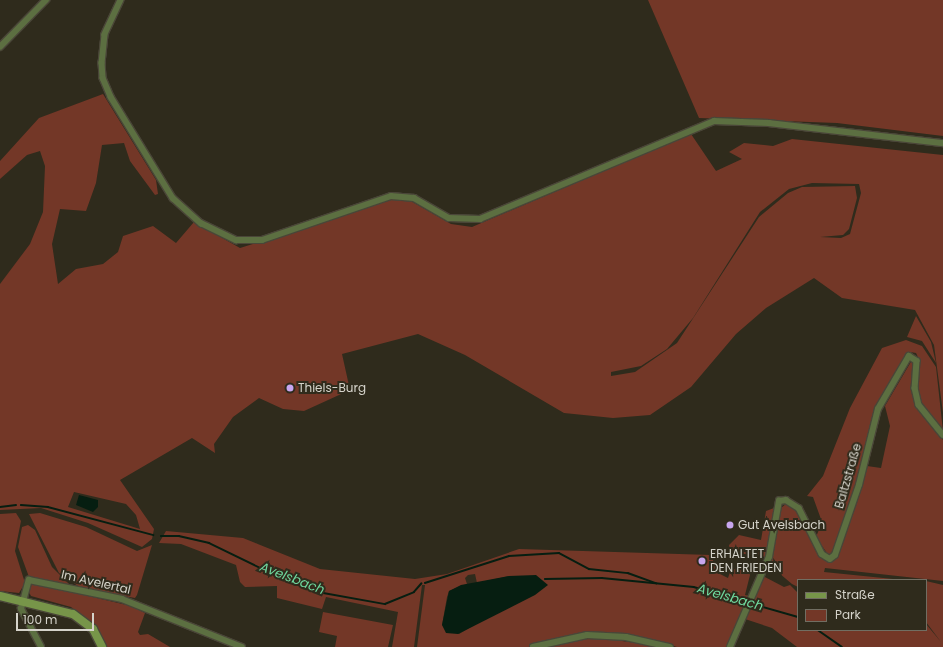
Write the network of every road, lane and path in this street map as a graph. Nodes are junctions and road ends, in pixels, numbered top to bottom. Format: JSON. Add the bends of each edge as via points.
{"nodes":[{"id":1,"x":46,"y":0,"type":"edge"},
{"id":2,"x":121,"y":0,"type":"edge"},
{"id":3,"x":0,"y":47,"type":"edge"},
{"id":4,"x":943,"y":143,"type":"edge"},
{"id":5,"x":943,"y":435,"type":"edge"},
{"id":6,"x":0,"y":596,"type":"edge"},
{"id":7,"x":23,"y":600,"type":"junction"},
{"id":8,"x":41,"y":647,"type":"edge"},
{"id":9,"x":102,"y":647,"type":"edge"},
{"id":10,"x":242,"y":647,"type":"edge"},
{"id":11,"x":533,"y":647,"type":"edge"},
{"id":12,"x":670,"y":647,"type":"edge"},
{"id":13,"x":730,"y":647,"type":"edge"}],
"edges":[{"from":1,"to":3,"type":"street"},
{"from":2,"to":4,"type":"street","via":[[105,35],[102,63],[103,78],[111,97],[173,198],[201,223],[236,240],[262,240],[391,196],[414,198],[450,218],[480,219],[714,121],[769,123]]},
{"from":5,"to":13,"type":"street","name":"Baltzstraße","via":[[919,405],[914,388],[917,361],[909,356],[876,416],[859,485],[835,555],[824,557],[799,508],[782,499],[778,504],[771,550]]},
{"from":6,"to":7,"type":"main road"},
{"from":7,"to":8,"type":"street","via":[[21,609]]},
{"from":7,"to":9,"type":"main road","via":[[81,618],[96,633]]},
{"from":7,"to":10,"type":"street","name":"Im Avelertal","via":[[28,580],[36,580],[122,599]]},
{"from":11,"to":12,"type":"street","via":[[587,635],[626,637]]}]}
